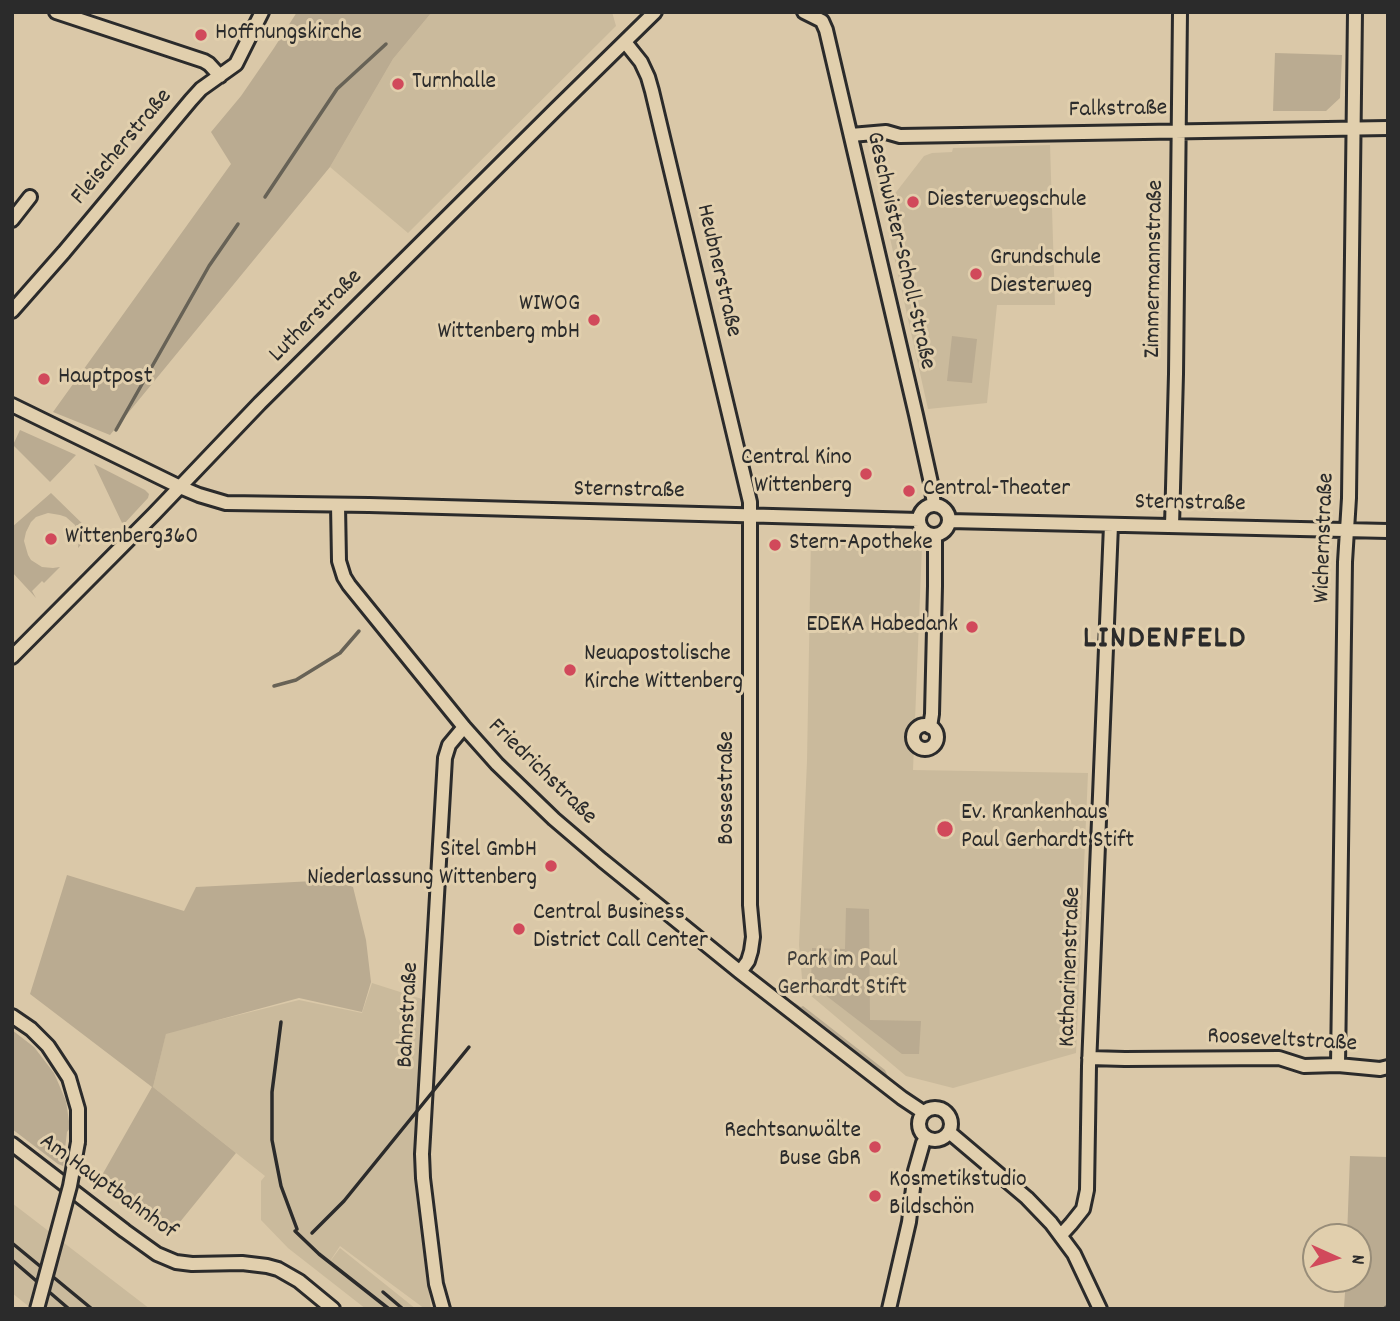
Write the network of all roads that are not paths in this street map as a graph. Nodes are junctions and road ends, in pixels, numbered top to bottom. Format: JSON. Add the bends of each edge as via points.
{"nodes":[{"id":1,"x":56,"y":12,"type":"edge"},
{"id":2,"x":262,"y":12,"type":"edge"},
{"id":3,"x":655,"y":12,"type":"edge"},
{"id":4,"x":1180,"y":12,"type":"edge"},
{"id":5,"x":1355,"y":12,"type":"edge"},
{"id":6,"x":809,"y":13,"type":"edge"},
{"id":7,"x":625,"y":42,"type":"junction"},
{"id":8,"x":220,"y":76,"type":"junction"},
{"id":9,"x":1388,"y":128,"type":"edge"},
{"id":10,"x":1353,"y":129,"type":"junction"},
{"id":11,"x":1179,"y":131,"type":"junction"},
{"id":12,"x":851,"y":135,"type":"junction"},
{"id":13,"x":30,"y":197,"type":"dead end"},
{"id":14,"x":12,"y":220,"type":"edge"},
{"id":15,"x":12,"y":311,"type":"edge"},
{"id":16,"x":12,"y":405,"type":"edge"},
{"id":17,"x":180,"y":487,"type":"junction"},
{"id":18,"x":338,"y":505,"type":"junction"},
{"id":19,"x":933,"y":505,"type":"junction"},
{"id":20,"x":751,"y":516,"type":"junction"},
{"id":21,"x":919,"y":520,"type":"junction"},
{"id":22,"x":949,"y":521,"type":"junction"},
{"id":23,"x":1111,"y":524,"type":"junction"},
{"id":24,"x":1172,"y":526,"type":"junction"},
{"id":25,"x":1347,"y":530,"type":"junction"},
{"id":26,"x":1388,"y":531,"type":"edge"},
{"id":27,"x":934,"y":536,"type":"junction"},
{"id":28,"x":12,"y":657,"type":"edge"},
{"id":29,"x":464,"y":727,"type":"junction"},
{"id":30,"x":930,"y":727,"type":"dead end"},
{"id":31,"x":740,"y":972,"type":"junction"},
{"id":32,"x":12,"y":1016,"type":"edge"},
{"id":33,"x":1089,"y":1058,"type":"junction"},
{"id":34,"x":1338,"y":1065,"type":"junction"},
{"id":35,"x":1388,"y":1067,"type":"edge"},
{"id":36,"x":923,"y":1112,"type":"junction"},
{"id":37,"x":949,"y":1132,"type":"junction"},
{"id":38,"x":926,"y":1138,"type":"junction"},
{"id":39,"x":12,"y":1144,"type":"edge"},
{"id":40,"x":1061,"y":1235,"type":"junction"},
{"id":41,"x":37,"y":1309,"type":"edge"},
{"id":42,"x":333,"y":1309,"type":"edge"},
{"id":43,"x":443,"y":1309,"type":"edge"},
{"id":44,"x":889,"y":1309,"type":"edge"},
{"id":45,"x":1100,"y":1309,"type":"edge"}],
"edges":[{"from":1,"to":8,"type":"street","via":[[204,61]]},
{"from":2,"to":8,"type":"street","name":"Fleischerstraße","via":[[236,64]]},
{"from":3,"to":7,"type":"street","name":"Lutherstraße"},
{"from":4,"to":11,"type":"street","name":"Zimmermannstraße"},
{"from":5,"to":10,"type":"street","name":"Wichernstraße"},
{"from":6,"to":12,"type":"street","name":"Geschwister-Scholl-Straße","via":[[825,25]]},
{"from":7,"to":17,"type":"street","name":"Lutherstraße"},
{"from":7,"to":20,"type":"street","name":"Heubnerstraße","via":[[652,91]]},
{"from":8,"to":15,"type":"street","name":"Fleischerstraße","via":[[191,100]]},
{"from":9,"to":10,"type":"street","name":"Falkstraße"},
{"from":10,"to":11,"type":"street","name":"Falkstraße"},
{"from":10,"to":25,"type":"street","name":"Wichernstraße"},
{"from":11,"to":12,"type":"street","name":"Falkstraße"},
{"from":11,"to":24,"type":"street","name":"Zimmermannstraße"},
{"from":12,"to":19,"type":"street","name":"Geschwister-Scholl-Straße"},
{"from":13,"to":14,"type":"street"},
{"from":16,"to":17,"type":"street"},
{"from":17,"to":18,"type":"street","via":[[226,503]]},
{"from":17,"to":28,"type":"street","name":"Lutherstraße"},
{"from":18,"to":20,"type":"street","name":"Sternstraße"},
{"from":18,"to":29,"type":"street","name":"Friedrichstraße","via":[[338,550],[344,577]]},
{"from":19,"to":21,"type":"street","via":[[923,510]]},
{"from":19,"to":22,"type":"street","via":[[944,510]]},
{"from":20,"to":21,"type":"street","name":"Sternstraße"},
{"from":20,"to":31,"type":"street","name":"Bossestraße","via":[[753,937],[748,961]]},
{"from":21,"to":27,"type":"street","via":[[923,531]]},
{"from":22,"to":23,"type":"street","name":"Sternstraße"},
{"from":22,"to":27,"type":"street","via":[[944,532]]},
{"from":23,"to":24,"type":"street","name":"Sternstraße"},
{"from":23,"to":33,"type":"street","name":"Katharinenstraße"},
{"from":24,"to":25,"type":"street","name":"Sternstraße"},
{"from":25,"to":26,"type":"street","name":"Sternstraße"},
{"from":25,"to":34,"type":"street","name":"Wichernstraße"},
{"from":27,"to":30,"type":"street"},
{"from":29,"to":31,"type":"street","name":"Friedrichstraße","via":[[554,819]]},
{"from":29,"to":43,"type":"street","name":"Bahnstraße","via":[[444,758],[423,1142],[423,1178]]},
{"from":31,"to":36,"type":"street","name":"Friedrichstraße"},
{"from":32,"to":41,"type":"street","bridge":true,"via":[[40,1037],[63,1067],[79,1120],[70,1186]]},
{"from":33,"to":34,"type":"street","name":"Rooseveltstraße","via":[[1279,1058],[1304,1066]]},
{"from":33,"to":40,"type":"street","name":"Katharinenstraße","via":[[1085,1205]]},
{"from":34,"to":35,"type":"street","name":"Rooseveltstraße"},
{"from":36,"to":37,"type":"street","name":"Friedrichstraße","via":[[944,1110],[951,1120]]},
{"from":36,"to":38,"type":"street","via":[[919,1126]]},
{"from":37,"to":38,"type":"street","via":[[939,1139]]},
{"from":37,"to":40,"type":"street","name":"Friedrichstraße","via":[[1027,1198]]},
{"from":38,"to":44,"type":"street","via":[[917,1163]]},
{"from":39,"to":42,"type":"street","name":"Am Hauptbahnhof","via":[[157,1254],[192,1264],[242,1263],[278,1269]]},
{"from":40,"to":45,"type":"street","name":"Friedrichstraße"}]}
